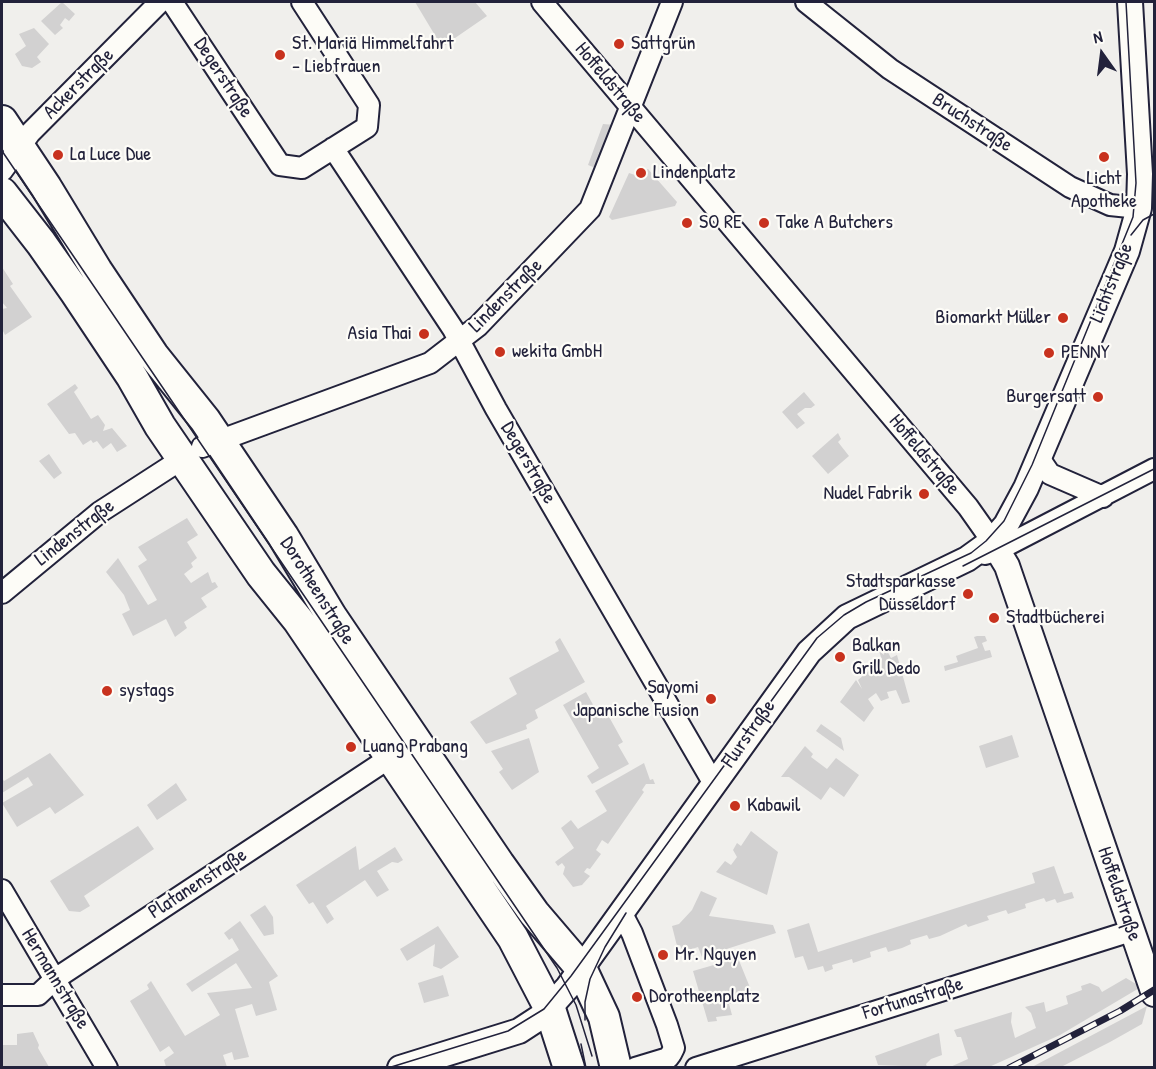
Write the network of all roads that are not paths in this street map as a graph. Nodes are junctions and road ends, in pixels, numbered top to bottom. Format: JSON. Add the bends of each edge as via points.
{"nodes":[{"id":1,"x":160,"y":2,"type":"edge"},
{"id":2,"x":172,"y":2,"type":"edge"},
{"id":3,"x":302,"y":2,"type":"edge"},
{"id":4,"x":542,"y":2,"type":"edge"},
{"id":5,"x":672,"y":2,"type":"edge"},
{"id":6,"x":806,"y":2,"type":"edge"},
{"id":7,"x":1130,"y":2,"type":"edge"},
{"id":8,"x":630,"y":108,"type":"junction"},
{"id":9,"x":2,"y":121,"type":"edge"},
{"id":10,"x":20,"y":148,"type":"junction"},
{"id":11,"x":333,"y":148,"type":"junction"},
{"id":12,"x":2,"y":171,"type":"edge"},
{"id":13,"x":2,"y":180,"type":"edge"},
{"id":14,"x":2,"y":193,"type":"edge"},
{"id":15,"x":1147,"y":208,"type":"edge"},
{"id":16,"x":97,"y":272,"type":"junction"},
{"id":17,"x":460,"y":341,"type":"junction"},
{"id":18,"x":201,"y":449,"type":"junction"},
{"id":19,"x":1039,"y":458,"type":"junction"},
{"id":20,"x":1155,"y":469,"type":"edge"},
{"id":21,"x":1103,"y":496,"type":"junction"},
{"id":22,"x":995,"y":545,"type":"junction"},
{"id":23,"x":2,"y":593,"type":"edge"},
{"id":24,"x":391,"y":757,"type":"junction"},
{"id":25,"x":714,"y":784,"type":"junction"},
{"id":26,"x":2,"y":890,"type":"edge"},
{"id":27,"x":621,"y":912,"type":"junction"},
{"id":28,"x":1131,"y":931,"type":"junction"},
{"id":29,"x":581,"y":968,"type":"junction"},
{"id":30,"x":55,"y":979,"type":"junction"},
{"id":31,"x":1155,"y":994,"type":"edge"},
{"id":32,"x":2,"y":995,"type":"edge"},
{"id":33,"x":550,"y":1009,"type":"junction"},
{"id":34,"x":677,"y":1061,"type":"edge"},
{"id":35,"x":107,"y":1068,"type":"edge"},
{"id":36,"x":400,"y":1068,"type":"edge"},
{"id":37,"x":569,"y":1068,"type":"edge"},
{"id":38,"x":616,"y":1068,"type":"edge"},
{"id":39,"x":634,"y":1068,"type":"edge"},
{"id":40,"x":696,"y":1068,"type":"edge"}],
"edges":[{"from":1,"to":10,"type":"street","name":"Ackerstraße","via":[[30,133]]},
{"from":2,"to":11,"type":"street","name":"Degerstraße","via":[[280,165],[302,168]]},
{"from":3,"to":11,"type":"street","name":"Degerstraße","via":[[369,105],[367,127]]},
{"from":4,"to":8,"type":"street","name":"Hoffeldstraße"},
{"from":5,"to":8,"type":"street","name":"Lindenstraße"},
{"from":6,"to":15,"type":"street","name":"Bruchstraße","via":[[890,69],[1070,187],[1102,202]]},
{"from":7,"to":15,"type":"street","name":"Lichtstraße","via":[[1140,174]]},
{"from":8,"to":17,"type":"street","name":"Lindenstraße","via":[[586,216]]},
{"from":8,"to":22,"type":"street","name":"Hoffeldstraße","via":[[968,507]]},
{"from":9,"to":10,"type":"main road","name":"Dorotheenstraße"},
{"from":10,"to":12,"type":"street","name":"Ackerstraße"},
{"from":10,"to":16,"type":"main road","name":"Dorotheenstraße"},
{"from":11,"to":17,"type":"street","name":"Degerstraße"},
{"from":13,"to":16,"type":"main road","via":[[22,182],[77,261]]},
{"from":14,"to":18,"type":"main road","via":[[100,328],[116,334],[190,442]]},
{"from":15,"to":19,"type":"street","name":"Lichtstraße"},
{"from":16,"to":18,"type":"main road","name":"Dorotheenstraße","via":[[153,355],[187,396]]},
{"from":17,"to":18,"type":"street","name":"Lindenstraße","via":[[430,363]]},
{"from":17,"to":25,"type":"street","name":"Degerstraße"},
{"from":18,"to":23,"type":"street","name":"Lindenstraße","via":[[100,512]]},
{"from":18,"to":24,"type":"main road","name":"Dorotheenstraße","via":[[261,574],[298,620]]},
{"from":18,"to":29,"type":"main road","name":"Dorotheenstraße","via":[[288,544],[331,616],[499,864]]},
{"from":19,"to":21,"type":"street","via":[[1050,474]]},
{"from":19,"to":22,"type":"street","name":"Lichtstraße"},
{"from":20,"to":21,"type":"street","name":"Flurstraße"},
{"from":21,"to":22,"type":"street","name":"Flurstraße"},
{"from":22,"to":25,"type":"street","name":"Flurstraße","via":[[862,608],[832,629],[809,652]]},
{"from":22,"to":28,"type":"street","name":"Hoffeldstraße","via":[[1010,573]]},
{"from":24,"to":30,"type":"street","name":"Platanenstraße"},
{"from":24,"to":33,"type":"main road","name":"Dorotheenstraße","via":[[513,938]]},
{"from":25,"to":27,"type":"street","name":"Flurstraße"},
{"from":26,"to":30,"type":"street","name":"Hermannstraße"},
{"from":27,"to":29,"type":"street","name":"Flurstraße"},
{"from":27,"to":34,"type":"street","via":[[667,1025]]},
{"from":28,"to":31,"type":"street","name":"Hoffeldstraße"},
{"from":28,"to":40,"type":"street","name":"Fortunastraße"},
{"from":29,"to":33,"type":"street","name":"Flurstraße"},
{"from":29,"to":38,"type":"main road","name":"Dorotheenstraße","via":[[604,1017]]},
{"from":30,"to":32,"type":"street","name":"Platanenstraße","via":[[38,995]]},
{"from":30,"to":35,"type":"street","name":"Hermannstraße"},
{"from":33,"to":36,"type":"street","name":"Flurstraße","via":[[519,1031]]},
{"from":33,"to":37,"type":"main road","name":"Dorotheenstraße"},
{"from":34,"to":39,"type":"street","via":[[668,1058]]}]}
